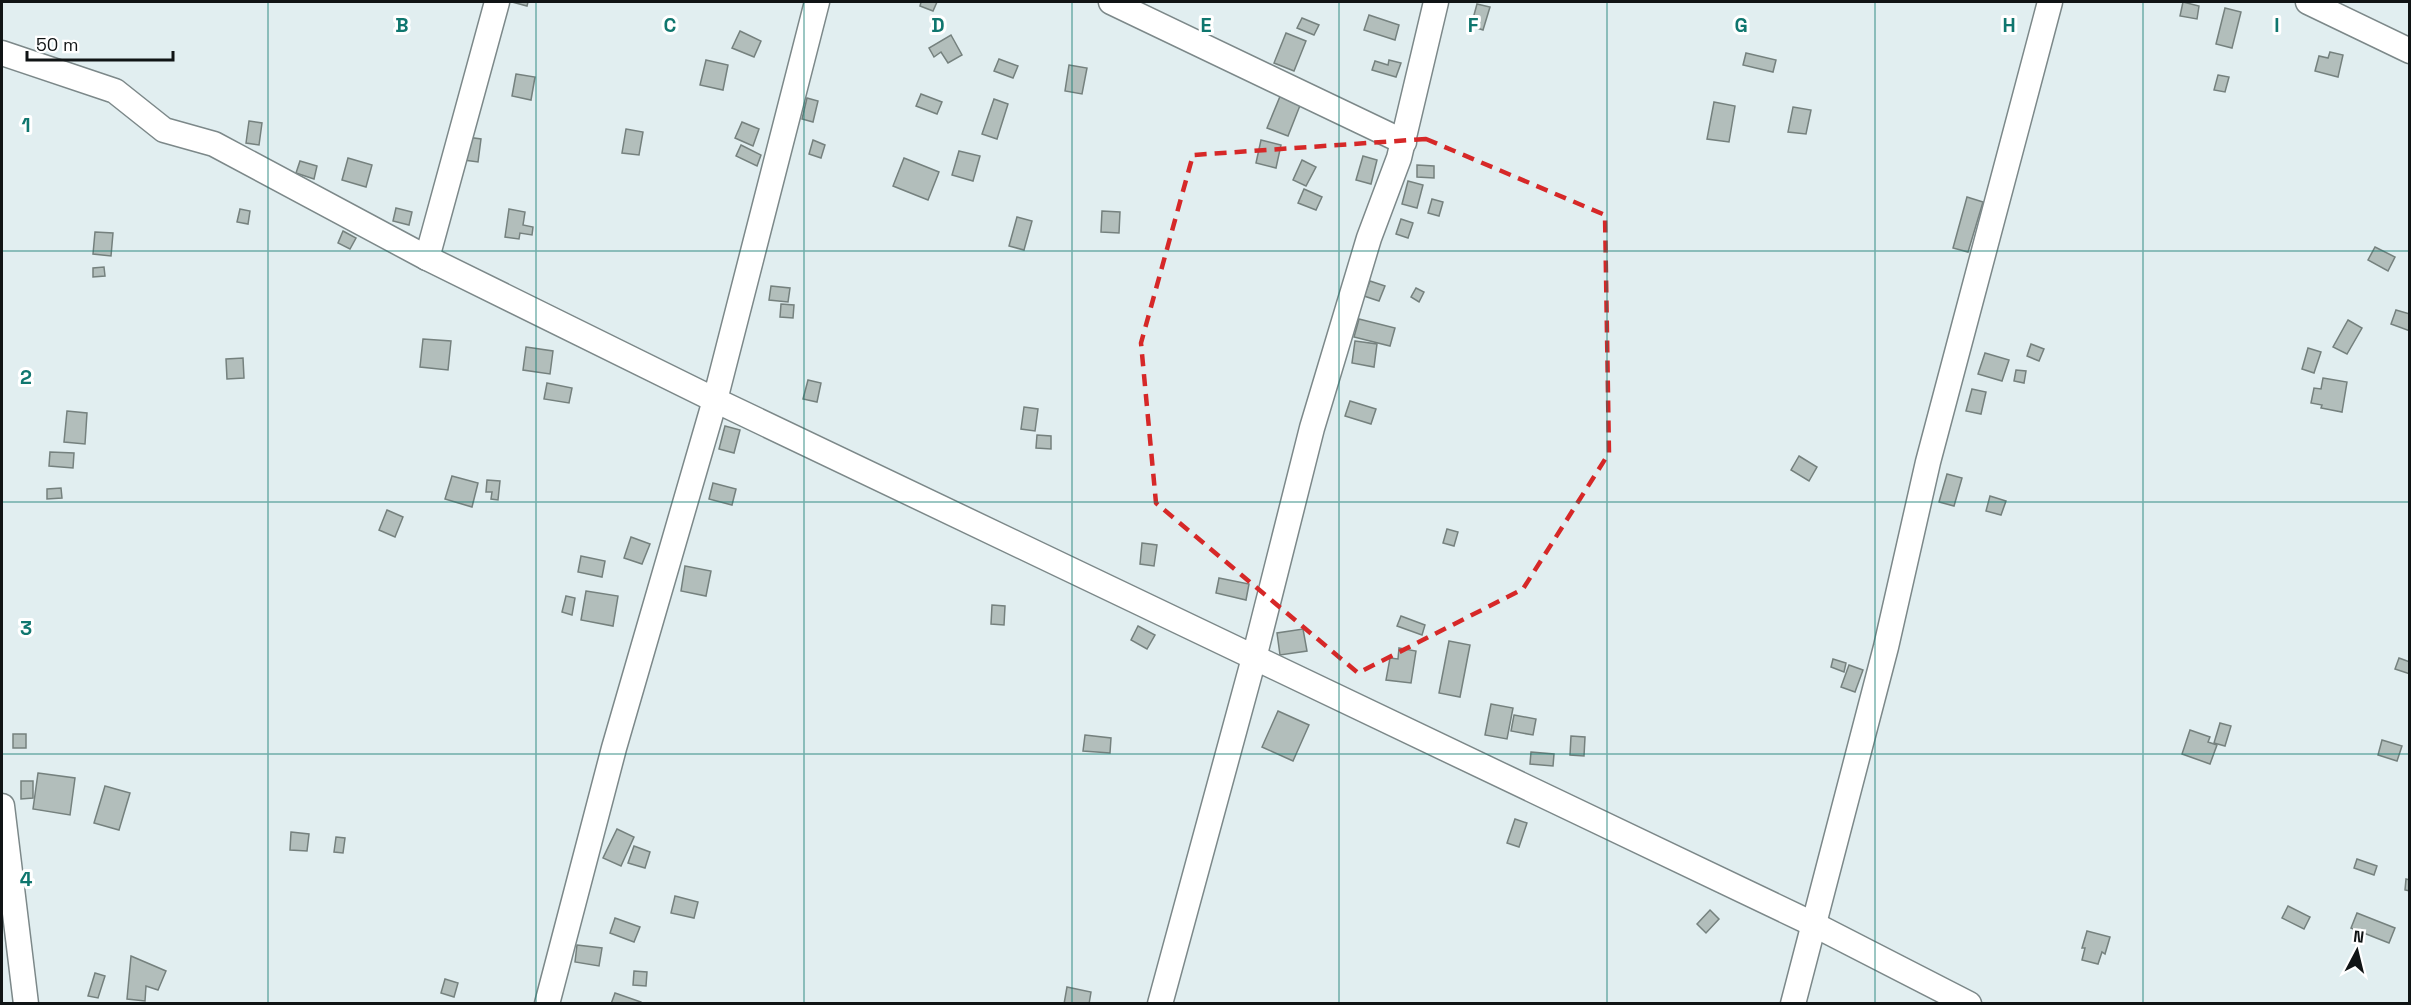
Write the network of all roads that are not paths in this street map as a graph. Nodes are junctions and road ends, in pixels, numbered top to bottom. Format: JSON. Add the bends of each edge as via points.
{"nodes":[{"id":1,"x":497,"y":2,"type":"edge"},
{"id":2,"x":817,"y":2,"type":"edge"},
{"id":3,"x":1112,"y":2,"type":"edge"},
{"id":4,"x":1436,"y":2,"type":"edge"},
{"id":5,"x":2050,"y":2,"type":"edge"},
{"id":6,"x":2308,"y":2,"type":"edge"},
{"id":7,"x":2409,"y":51,"type":"edge"},
{"id":8,"x":2,"y":53,"type":"edge"},
{"id":9,"x":1404,"y":141,"type":"junction"},
{"id":10,"x":427,"y":258,"type":"junction"},
{"id":11,"x":715,"y":400,"type":"junction"},
{"id":12,"x":1254,"y":658,"type":"junction"},
{"id":13,"x":2,"y":806,"type":"edge"},
{"id":14,"x":1815,"y":925,"type":"junction"},
{"id":15,"x":26,"y":1004,"type":"edge"},
{"id":16,"x":547,"y":1004,"type":"edge"},
{"id":17,"x":1160,"y":1004,"type":"edge"},
{"id":18,"x":1793,"y":1004,"type":"edge"},
{"id":19,"x":1968,"y":1004,"type":"edge"}],
"edges":[{"from":1,"to":10,"type":"street"},
{"from":2,"to":11,"type":"street"},
{"from":3,"to":9,"type":"street"},
{"from":4,"to":9,"type":"street"},
{"from":5,"to":14,"type":"street","via":[[1928,462],[1886,647]]},
{"from":6,"to":7,"type":"street"},
{"from":8,"to":10,"type":"street","via":[[115,92],[164,130],[214,144]]},
{"from":9,"to":12,"type":"street","via":[[1369,238],[1312,428]]},
{"from":10,"to":11,"type":"street"},
{"from":11,"to":12,"type":"street"},
{"from":11,"to":16,"type":"street","via":[[614,748]]},
{"from":12,"to":14,"type":"street"},
{"from":12,"to":17,"type":"street"},
{"from":13,"to":15,"type":"street"},
{"from":14,"to":18,"type":"street"},
{"from":14,"to":19,"type":"street"}]}
